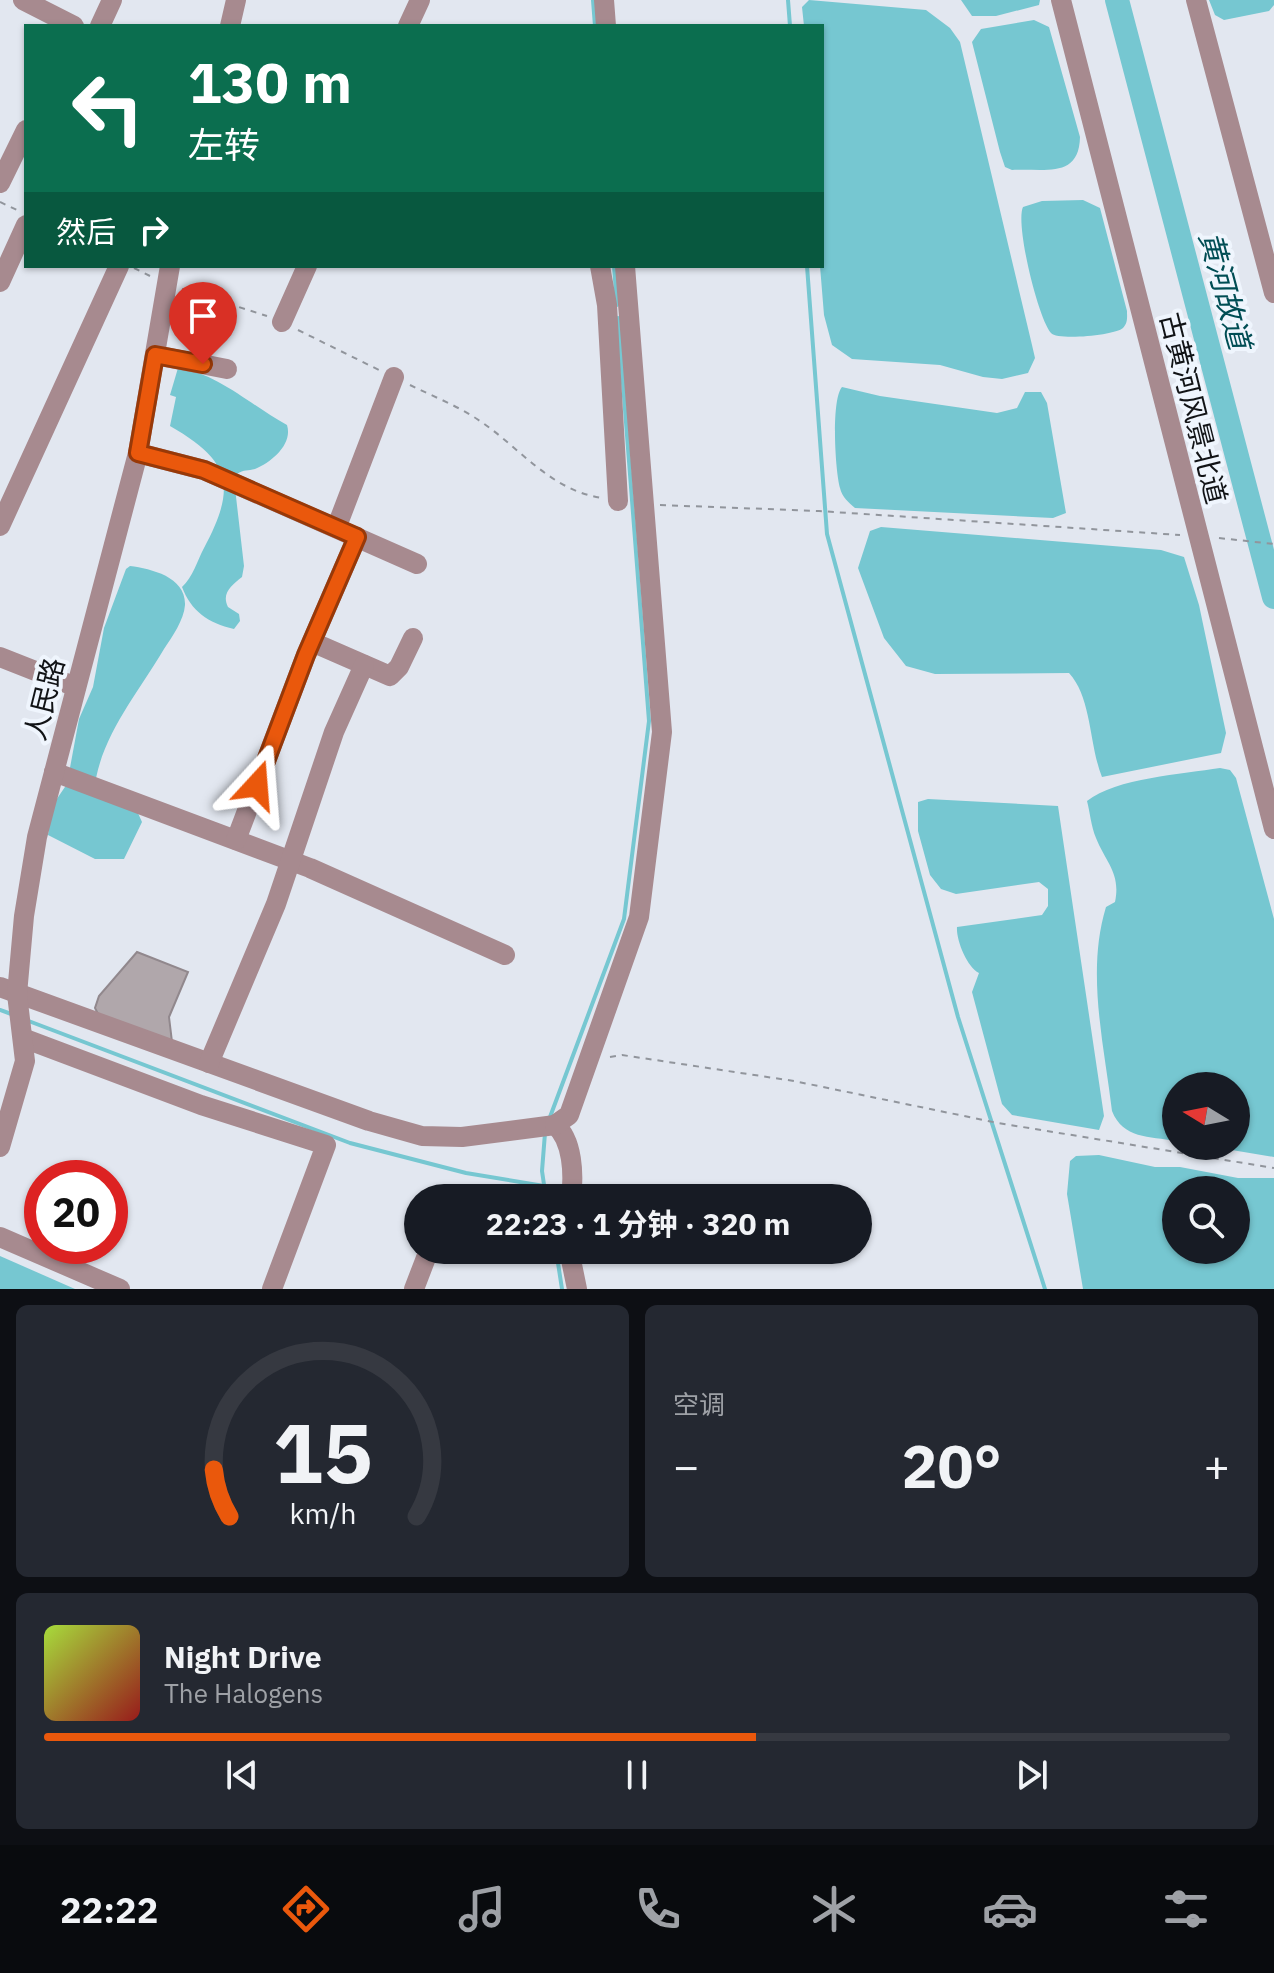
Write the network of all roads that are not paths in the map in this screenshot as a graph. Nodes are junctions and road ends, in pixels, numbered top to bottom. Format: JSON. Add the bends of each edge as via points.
{"nodes":[{"id":1,"x":23,"y":0,"type":"edge"},
{"id":2,"x":112,"y":0,"type":"edge"},
{"id":3,"x":236,"y":0,"type":"edge"},
{"id":4,"x":420,"y":0,"type":"edge"},
{"id":5,"x":604,"y":0,"type":"edge"},
{"id":6,"x":1061,"y":0,"type":"edge"},
{"id":7,"x":1196,"y":0,"type":"edge"},
{"id":8,"x":70,"y":24,"type":"edge"},
{"id":9,"x":101,"y":24,"type":"edge"},
{"id":10,"x":230,"y":24,"type":"edge"},
{"id":11,"x":409,"y":24,"type":"edge"},
{"id":12,"x":606,"y":24,"type":"edge"},
{"id":13,"x":24,"y":134,"type":"edge"},
{"id":14,"x":0,"y":183,"type":"edge"},
{"id":15,"x":24,"y":229,"type":"edge"},
{"id":16,"x":118,"y":268,"type":"edge"},
{"id":17,"x":170,"y":268,"type":"edge"},
{"id":18,"x":306,"y":268,"type":"edge"},
{"id":19,"x":600,"y":268,"type":"edge"},
{"id":20,"x":625,"y":268,"type":"edge"},
{"id":21,"x":0,"y":282,"type":"edge"},
{"id":22,"x":1274,"y":293,"type":"edge"},
{"id":23,"x":282,"y":322,"type":"dead end"},
{"id":24,"x":155,"y":355,"type":"junction"},
{"id":25,"x":227,"y":369,"type":"dead end"},
{"id":26,"x":394,"y":377,"type":"dead end"},
{"id":27,"x":138,"y":453,"type":"junction"},
{"id":28,"x":618,"y":501,"type":"dead end"},
{"id":29,"x":0,"y":526,"type":"edge"},
{"id":30,"x":337,"y":526,"type":"junction"},
{"id":31,"x":357,"y":537,"type":"junction"},
{"id":32,"x":417,"y":564,"type":"dead end"},
{"id":33,"x":413,"y":638,"type":"dead end"},
{"id":34,"x":312,"y":642,"type":"junction"},
{"id":35,"x":0,"y":657,"type":"edge"},
{"id":36,"x":364,"y":665,"type":"junction"},
{"id":37,"x":76,"y":687,"type":"junction"},
{"id":38,"x":54,"y":772,"type":"junction"},
{"id":39,"x":1274,"y":829,"type":"edge"},
{"id":40,"x":236,"y":840,"type":"junction"},
{"id":41,"x":291,"y":861,"type":"junction"},
{"id":42,"x":505,"y":955,"type":"dead end"},
{"id":43,"x":16,"y":1011,"type":"edge"},
{"id":44,"x":209,"y":1063,"type":"junction"},
{"id":45,"x":550,"y":1125,"type":"junction"},
{"id":46,"x":0,"y":1147,"type":"edge"},
{"id":47,"x":573,"y":1184,"type":"edge"},
{"id":48,"x":0,"y":1237,"type":"edge"},
{"id":49,"x":424,"y":1264,"type":"edge"},
{"id":50,"x":572,"y":1264,"type":"edge"},
{"id":51,"x":120,"y":1289,"type":"edge"},
{"id":52,"x":272,"y":1289,"type":"edge"},
{"id":53,"x":414,"y":1289,"type":"edge"},
{"id":54,"x":577,"y":1289,"type":"edge"}],
"edges":[{"from":1,"to":8,"type":"street"},
{"from":2,"to":9,"type":"street"},
{"from":3,"to":10,"type":"street"},
{"from":4,"to":11,"type":"street"},
{"from":5,"to":12,"type":"street"},
{"from":6,"to":39,"type":"street","name":"古黄河风景北道","via":[[1204,537]]},
{"from":7,"to":22,"type":"street"},
{"from":13,"to":14,"type":"street"},
{"from":15,"to":21,"type":"street"},
{"from":16,"to":29,"type":"street"},
{"from":17,"to":24,"type":"street","name":"人民路"},
{"from":18,"to":23,"type":"street"},
{"from":19,"to":28,"type":"street"},
{"from":20,"to":45,"type":"street","via":[[662,732],[639,917],[569,1115]]},
{"from":24,"to":25,"type":"street"},
{"from":24,"to":27,"type":"street","name":"人民路"},
{"from":26,"to":30,"type":"street"},
{"from":27,"to":30,"type":"street","via":[[204,470]]},
{"from":27,"to":37,"type":"street","name":"人民路"},
{"from":30,"to":31,"type":"street"},
{"from":31,"to":32,"type":"street"},
{"from":31,"to":34,"type":"street"},
{"from":33,"to":36,"type":"street","via":[[390,676]]},
{"from":34,"to":36,"type":"street"},
{"from":34,"to":40,"type":"street"},
{"from":35,"to":37,"type":"street"},
{"from":36,"to":41,"type":"street","via":[[334,732]]},
{"from":37,"to":38,"type":"street","name":"人民路"},
{"from":38,"to":40,"type":"street"},
{"from":38,"to":43,"type":"street","name":"人民路","via":[[37,837]]},
{"from":40,"to":41,"type":"street"},
{"from":41,"to":42,"type":"street"},
{"from":41,"to":44,"type":"street"},
{"from":43,"to":44,"type":"street"},
{"from":43,"to":46,"type":"street","name":"人民路","via":[[25,1061]]},
{"from":43,"to":52,"type":"street","via":[[201,1105],[326,1145]]},
{"from":44,"to":45,"type":"street","via":[[422,1136],[462,1137]]},
{"from":45,"to":47,"type":"street","via":[[565,1133]]},
{"from":48,"to":51,"type":"street"},
{"from":49,"to":53,"type":"street"},
{"from":50,"to":54,"type":"street"}]}
